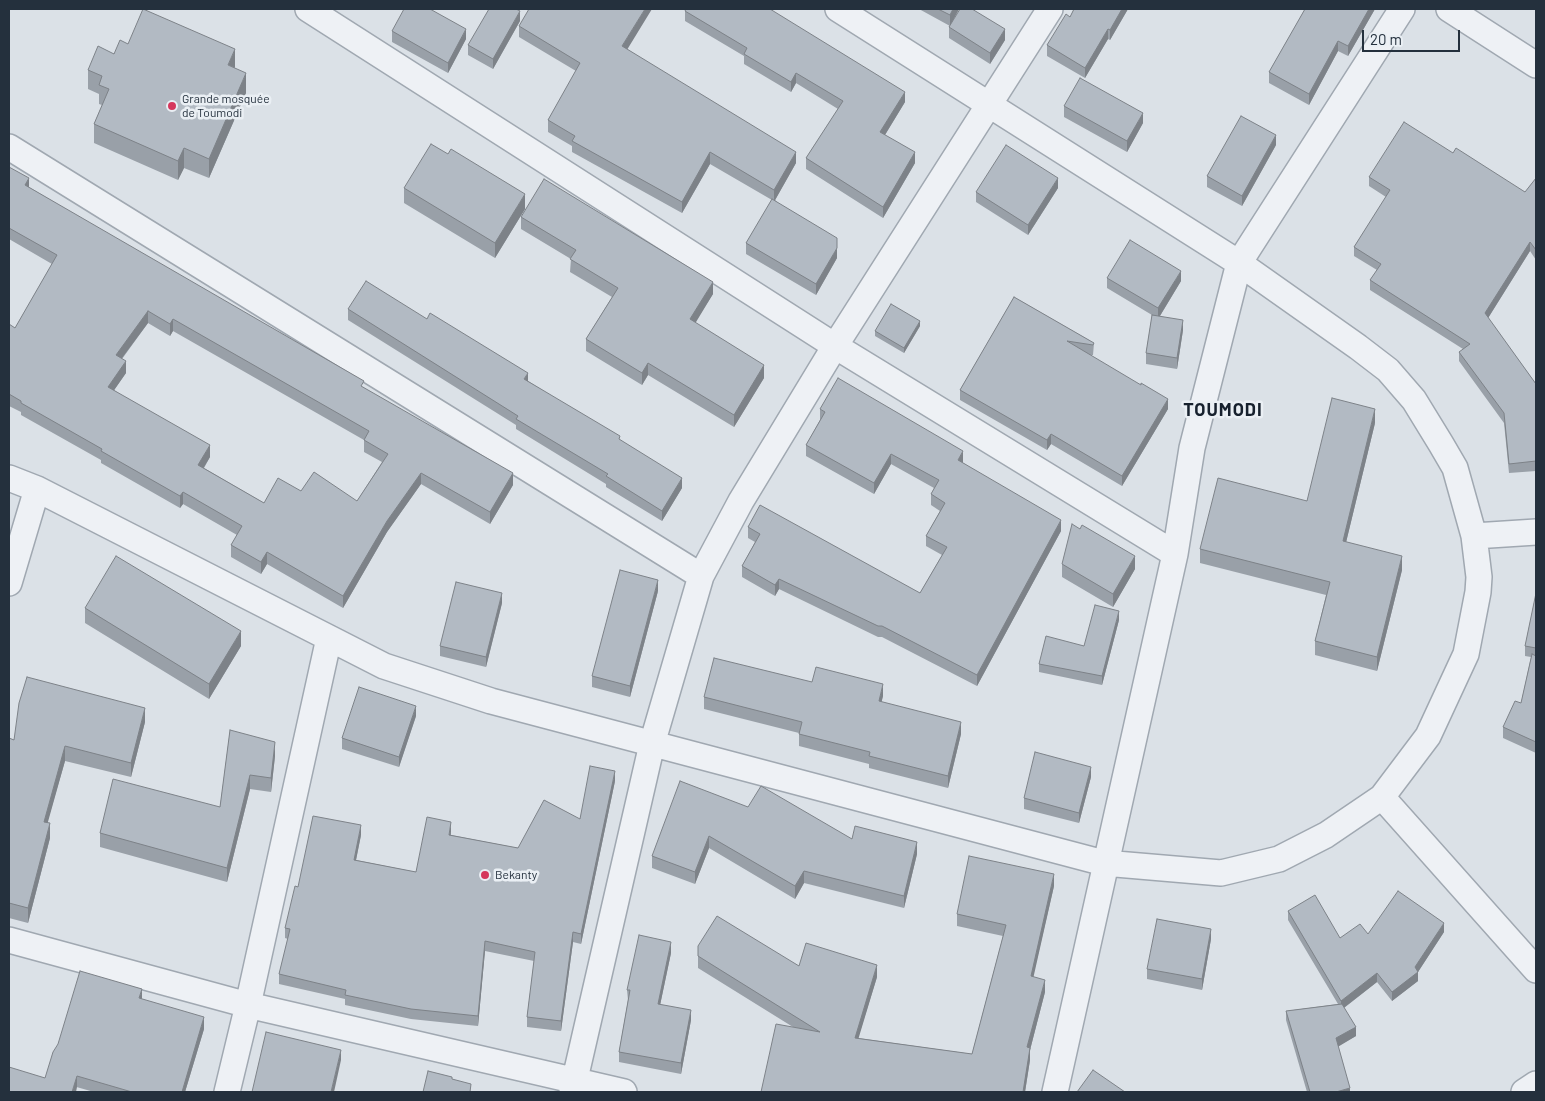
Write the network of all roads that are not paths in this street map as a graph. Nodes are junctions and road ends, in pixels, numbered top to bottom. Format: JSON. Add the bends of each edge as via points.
{"nodes":[{"id":1,"x":308,"y":9,"type":"edge"},
{"id":2,"x":838,"y":9,"type":"edge"},
{"id":3,"x":1050,"y":9,"type":"edge"},
{"id":4,"x":1402,"y":9,"type":"edge"},
{"id":5,"x":1449,"y":9,"type":"edge"},
{"id":6,"x":1536,"y":65,"type":"edge"},
{"id":7,"x":990,"y":106,"type":"junction"},
{"id":8,"x":9,"y":147,"type":"edge"},
{"id":9,"x":1239,"y":263,"type":"junction"},
{"id":10,"x":835,"y":346,"type":"junction"},
{"id":11,"x":9,"y":478,"type":"edge"},
{"id":12,"x":37,"y":489,"type":"junction"},
{"id":13,"x":1536,"y":532,"type":"edge"},
{"id":14,"x":1474,"y":536,"type":"junction"},
{"id":15,"x":1174,"y":554,"type":"junction"},
{"id":16,"x":701,"y":576,"type":"junction"},
{"id":17,"x":9,"y":582,"type":"edge"},
{"id":18,"x":329,"y":638,"type":"junction"},
{"id":19,"x":652,"y":744,"type":"junction"},
{"id":20,"x":1382,"y":797,"type":"junction"},
{"id":21,"x":1104,"y":864,"type":"junction"},
{"id":22,"x":9,"y":940,"type":"edge"},
{"id":23,"x":1536,"y":970,"type":"edge"},
{"id":24,"x":248,"y":1005,"type":"junction"},
{"id":25,"x":1536,"y":1084,"type":"edge"},
{"id":26,"x":573,"y":1086,"type":"edge"},
{"id":27,"x":226,"y":1092,"type":"edge"},
{"id":28,"x":624,"y":1092,"type":"edge"},
{"id":29,"x":1055,"y":1092,"type":"edge"},
{"id":30,"x":1524,"y":1092,"type":"edge"}],
"edges":[{"from":1,"to":10,"type":"street"},
{"from":2,"to":7,"type":"street"},
{"from":3,"to":7,"type":"street"},
{"from":4,"to":9,"type":"street"},
{"from":5,"to":6,"type":"street"},
{"from":7,"to":9,"type":"street"},
{"from":7,"to":10,"type":"street"},
{"from":8,"to":16,"type":"street"},
{"from":9,"to":14,"type":"street","via":[[1388,370],[1414,400],[1454,468]]},
{"from":9,"to":15,"type":"street","via":[[1192,448]]},
{"from":10,"to":15,"type":"street"},
{"from":10,"to":16,"type":"street","via":[[740,501]]},
{"from":11,"to":12,"type":"street"},
{"from":12,"to":17,"type":"street"},
{"from":12,"to":18,"type":"street"},
{"from":13,"to":14,"type":"street"},
{"from":14,"to":20,"type":"street","via":[[1478,592],[1466,654],[1428,736]]},
{"from":15,"to":21,"type":"street"},
{"from":16,"to":19,"type":"street"},
{"from":18,"to":19,"type":"street","via":[[384,666],[437,685]]},
{"from":18,"to":24,"type":"street"},
{"from":19,"to":21,"type":"street"},
{"from":19,"to":26,"type":"street"},
{"from":20,"to":21,"type":"street","via":[[1326,835],[1279,859],[1222,873]]},
{"from":20,"to":23,"type":"street"},
{"from":21,"to":29,"type":"street"},
{"from":22,"to":24,"type":"street"},
{"from":24,"to":26,"type":"street"},
{"from":24,"to":27,"type":"street"},
{"from":25,"to":30,"type":"street"},
{"from":26,"to":28,"type":"street"}]}
